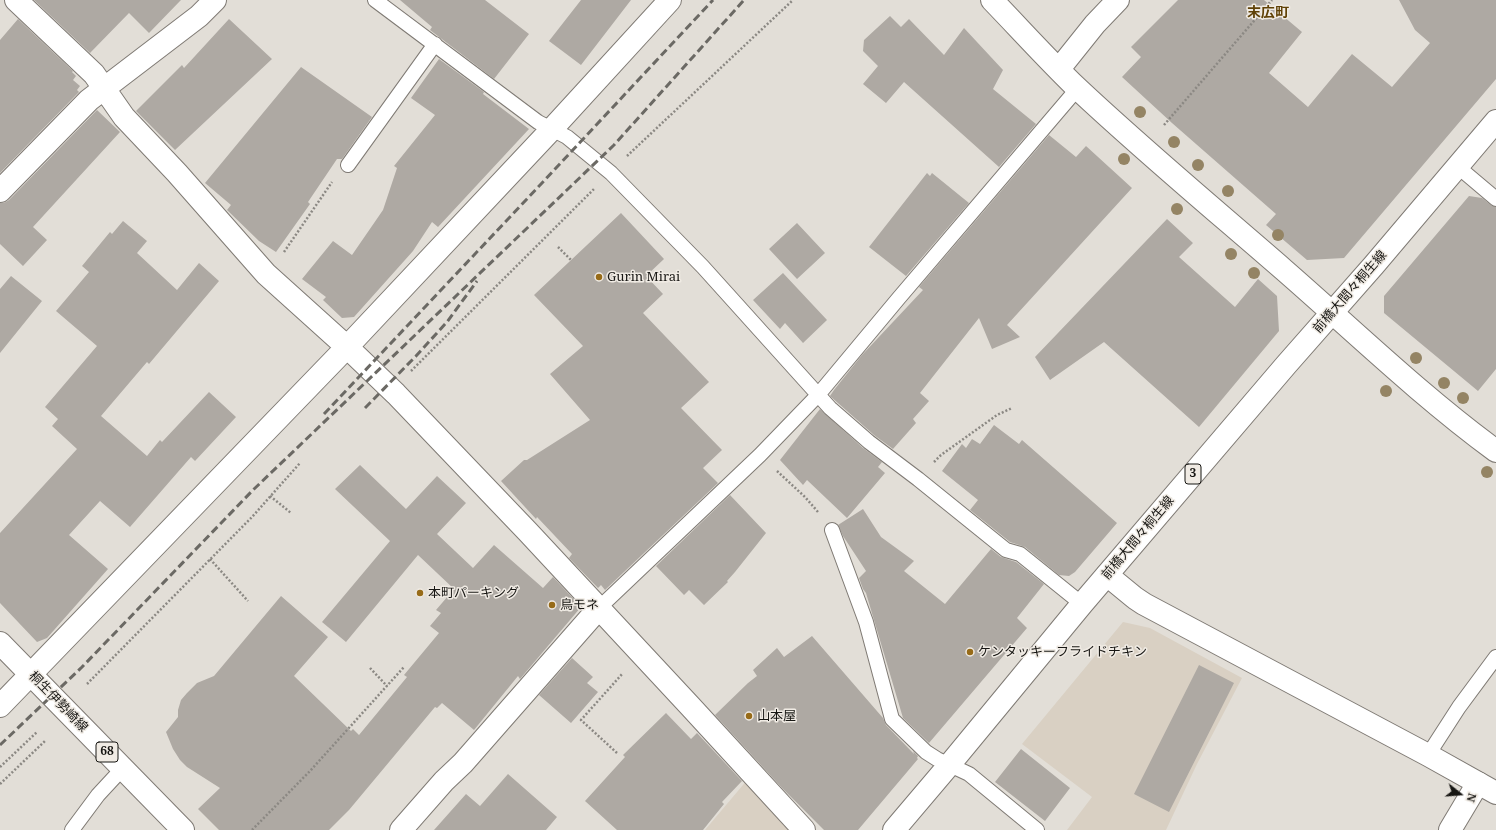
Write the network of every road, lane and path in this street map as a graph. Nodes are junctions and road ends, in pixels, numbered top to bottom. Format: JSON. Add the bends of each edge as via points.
{"nodes":[{"id":1,"x":16,"y":0,"type":"edge"},
{"id":2,"x":215,"y":0,"type":"edge"},
{"id":3,"x":375,"y":0,"type":"edge"},
{"id":4,"x":670,"y":0,"type":"edge"},
{"id":5,"x":793,"y":0,"type":"edge"},
{"id":6,"x":992,"y":0,"type":"edge"},
{"id":7,"x":1118,"y":0,"type":"edge"},
{"id":8,"x":1272,"y":0,"type":"edge"},
{"id":9,"x":435,"y":44,"type":"junction"},
{"id":10,"x":1059,"y":70,"type":"junction"},
{"id":11,"x":1078,"y":88,"type":"junction"},
{"id":12,"x":103,"y":89,"type":"junction"},
{"id":13,"x":1496,"y":121,"type":"edge"},
{"id":14,"x":1164,"y":125,"type":"dead end"},
{"id":15,"x":551,"y":130,"type":"junction"},
{"id":16,"x":624,"y":160,"type":"dead end"},
{"id":17,"x":348,"y":165,"type":"joint"},
{"id":18,"x":1457,"y":166,"type":"junction"},
{"id":19,"x":595,"y":188,"type":"dead end"},
{"id":20,"x":0,"y":191,"type":"edge"},
{"id":21,"x":1496,"y":199,"type":"edge"},
{"id":22,"x":558,"y":247,"type":"dead end"},
{"id":23,"x":571,"y":260,"type":"dead end"},
{"id":24,"x":266,"y":274,"type":"junction"},
{"id":25,"x":1332,"y":314,"type":"junction"},
{"id":26,"x":347,"y":347,"type":"junction"},
{"id":27,"x":407,"y":375,"type":"dead end"},
{"id":28,"x":818,"y":395,"type":"junction"},
{"id":29,"x":1012,"y":408,"type":"dead end"},
{"id":30,"x":1496,"y":451,"type":"edge"},
{"id":31,"x":760,"y":455,"type":"junction"},
{"id":32,"x":300,"y":463,"type":"dead end"},
{"id":33,"x":918,"y":479,"type":"junction"},
{"id":34,"x":270,"y":496,"type":"junction"},
{"id":35,"x":291,"y":513,"type":"dead end"},
{"id":36,"x":832,"y":530,"type":"joint"},
{"id":37,"x":210,"y":560,"type":"junction"},
{"id":38,"x":1106,"y":575,"type":"junction"},
{"id":39,"x":248,"y":601,"type":"dead end"},
{"id":40,"x":1082,"y":604,"type":"junction"},
{"id":41,"x":599,"y":608,"type":"junction"},
{"id":42,"x":0,"y":643,"type":"edge"},
{"id":43,"x":641,"y":653,"type":"junction"},
{"id":44,"x":1496,"y":657,"type":"edge"},
{"id":45,"x":404,"y":667,"type":"dead end"},
{"id":46,"x":370,"y":668,"type":"dead end"},
{"id":47,"x":31,"y":675,"type":"junction"},
{"id":48,"x":87,"y":684,"type":"dead end"},
{"id":49,"x":387,"y":686,"type":"junction"},
{"id":50,"x":0,"y":706,"type":"edge"},
{"id":51,"x":37,"y":732,"type":"dead end"},
{"id":52,"x":45,"y":741,"type":"dead end"},
{"id":53,"x":617,"y":753,"type":"dead end"},
{"id":54,"x":1428,"y":755,"type":"junction"},
{"id":55,"x":950,"y":764,"type":"junction"},
{"id":56,"x":0,"y":767,"type":"edge"},
{"id":57,"x":123,"y":768,"type":"junction"},
{"id":58,"x":0,"y":784,"type":"edge"},
{"id":59,"x":1487,"y":788,"type":"edge"},
{"id":60,"x":72,"y":830,"type":"edge"},
{"id":61,"x":183,"y":830,"type":"edge"},
{"id":62,"x":252,"y":830,"type":"edge"},
{"id":63,"x":401,"y":830,"type":"edge"},
{"id":64,"x":804,"y":830,"type":"edge"},
{"id":65,"x":894,"y":830,"type":"edge"},
{"id":66,"x":1036,"y":830,"type":"edge"},
{"id":67,"x":1450,"y":830,"type":"edge"}],
"edges":[{"from":1,"to":12,"type":"street","via":[[94,74]]},
{"from":2,"to":12,"type":"street","via":[[199,16]]},
{"from":3,"to":9,"type":"lane"},
{"from":4,"to":15,"type":"street"},
{"from":5,"to":16,"type":"path"},
{"from":6,"to":10,"type":"street"},
{"from":7,"to":10,"type":"street","via":[[1095,24]]},
{"from":8,"to":14,"type":"path"},
{"from":9,"to":15,"type":"lane"},
{"from":9,"to":17,"type":"lane"},
{"from":10,"to":11,"type":"street"},
{"from":11,"to":25,"type":"street"},
{"from":11,"to":28,"type":"lane"},
{"from":12,"to":20,"type":"street","via":[[89,100]]},
{"from":12,"to":24,"type":"street","via":[[124,117]]},
{"from":13,"to":18,"type":"street","name":"前橋大間々桐生線","number":"3"},
{"from":15,"to":26,"type":"street"},
{"from":15,"to":28,"type":"lane","via":[[567,137],[611,173],[703,267]]},
{"from":17,"to":24,"type":"path","via":[[339,171]]},
{"from":18,"to":21,"type":"lane"},
{"from":18,"to":25,"type":"street","name":"前橋大間々桐生線","number":"3"},
{"from":19,"to":27,"type":"path"},
{"from":22,"to":23,"type":"path"},
{"from":24,"to":26,"type":"street"},
{"from":25,"to":30,"type":"street","via":[[1420,391]]},
{"from":25,"to":38,"type":"street","name":"前橋大間々桐生線","number":"3"},
{"from":26,"to":41,"type":"street","via":[[396,394]]},
{"from":26,"to":47,"type":"street"},
{"from":28,"to":31,"type":"lane"},
{"from":28,"to":33,"type":"lane","via":[[869,442]]},
{"from":29,"to":33,"type":"path","via":[[997,415],[941,455]]},
{"from":31,"to":36,"type":"path","via":[[804,497]]},
{"from":31,"to":41,"type":"lane"},
{"from":32,"to":34,"type":"path"},
{"from":33,"to":40,"type":"lane","via":[[1006,550],[1020,554]]},
{"from":34,"to":35,"type":"path"},
{"from":34,"to":37,"type":"path"},
{"from":36,"to":55,"type":"lane","via":[[866,622],[892,719],[926,752]]},
{"from":37,"to":39,"type":"path"},
{"from":37,"to":48,"type":"path"},
{"from":38,"to":40,"type":"street","name":"前橋大間々桐生線","number":"3"},
{"from":38,"to":54,"type":"street","via":[[1144,604]]},
{"from":40,"to":55,"type":"street","name":"前橋大間々桐生線","number":"3"},
{"from":41,"to":43,"type":"street"},
{"from":41,"to":63,"type":"street","via":[[464,763],[444,781]]},
{"from":42,"to":47,"type":"street","name":"桐生伊勢崎線","number":"68"},
{"from":43,"to":53,"type":"path","via":[[581,720]]},
{"from":43,"to":64,"type":"street"},
{"from":44,"to":54,"type":"lane"},
{"from":45,"to":49,"type":"path"},
{"from":46,"to":49,"type":"path"},
{"from":47,"to":50,"type":"street"},
{"from":47,"to":57,"type":"street","name":"桐生伊勢崎線","number":"68"},
{"from":49,"to":62,"type":"path"},
{"from":51,"to":56,"type":"path"},
{"from":52,"to":58,"type":"path"},
{"from":54,"to":59,"type":"street"},
{"from":55,"to":65,"type":"street","name":"前橋大間々桐生線","number":"3"},
{"from":55,"to":66,"type":"lane","via":[[970,774]]},
{"from":57,"to":60,"type":"lane","via":[[98,795]]},
{"from":57,"to":61,"type":"street","name":"桐生伊勢崎線","number":"68"},
{"from":59,"to":67,"type":"street"}]}
